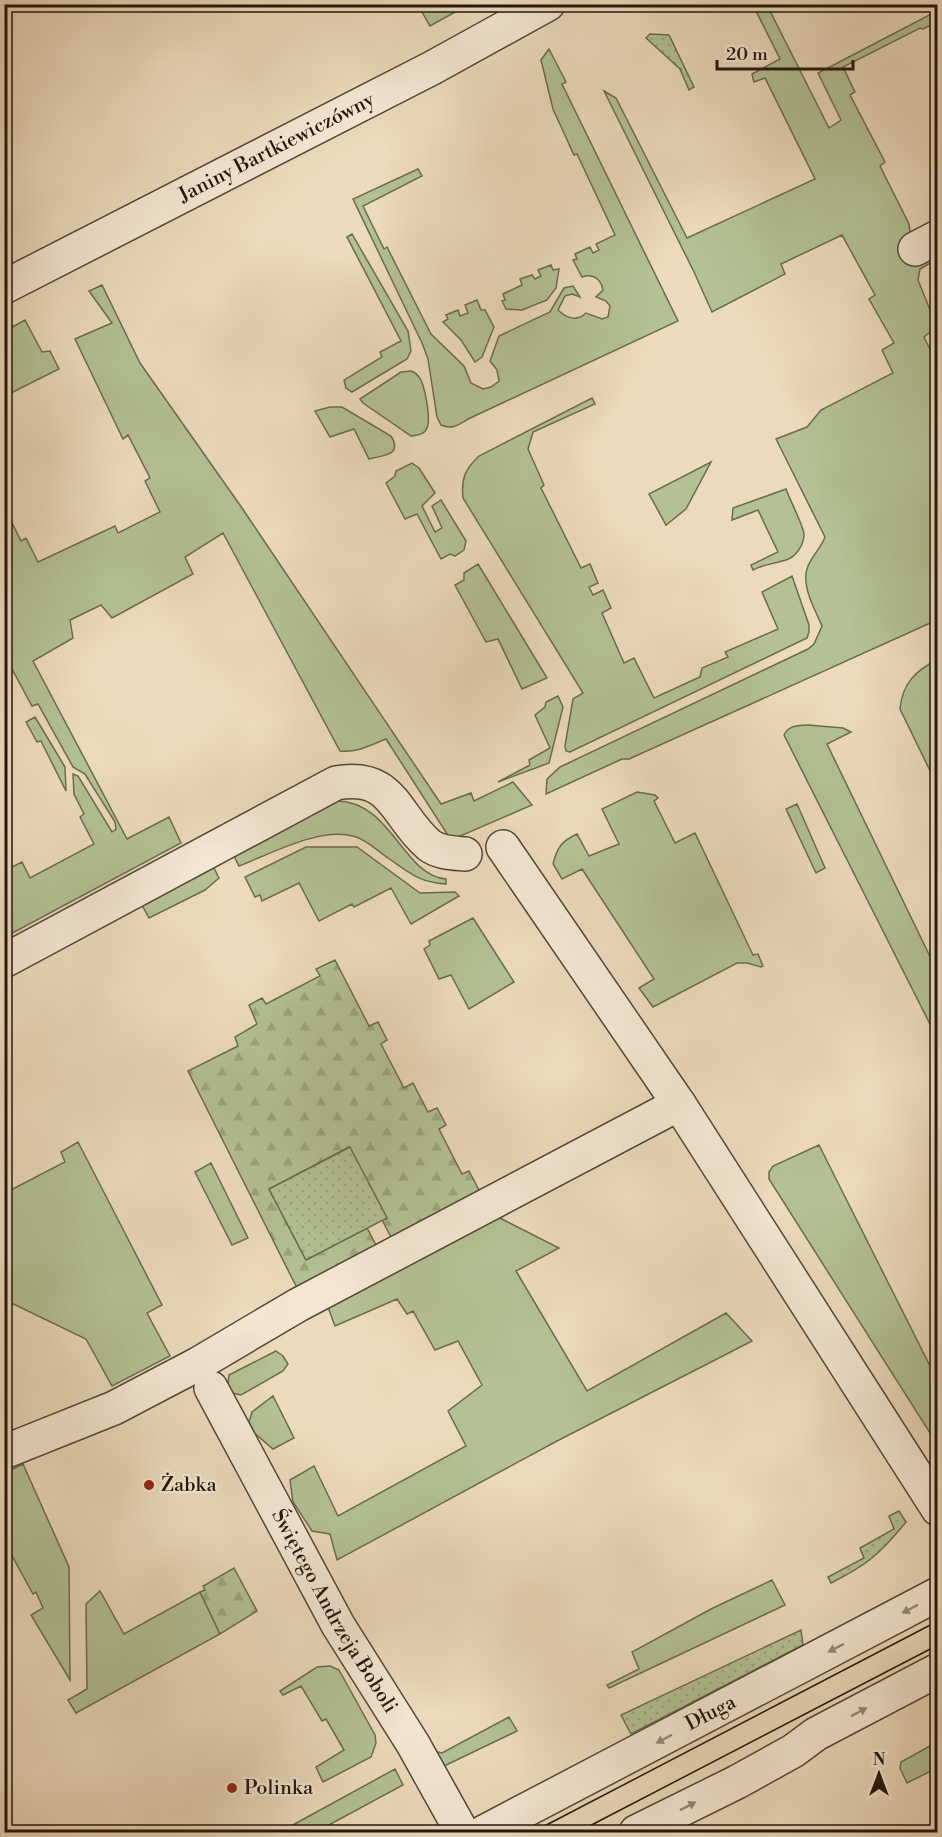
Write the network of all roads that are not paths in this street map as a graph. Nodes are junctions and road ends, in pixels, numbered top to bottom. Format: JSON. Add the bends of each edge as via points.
{"nodes":[{"id":1,"x":548,"y":4,"type":"edge"},
{"id":2,"x":4,"y":287,"type":"edge"},
{"id":3,"x":503,"y":847,"type":"dead end"},
{"id":4,"x":465,"y":854,"type":"dead end"},
{"id":5,"x":4,"y":960,"type":"edge"},
{"id":6,"x":679,"y":1104,"type":"junction"},
{"id":7,"x":211,"y":1388,"type":"dead end"},
{"id":8,"x":4,"y":1452,"type":"edge"},
{"id":9,"x":938,"y":1509,"type":"edge"},
{"id":10,"x":938,"y":1594,"type":"edge"},
{"id":11,"x":938,"y":1670,"type":"edge"},
{"id":12,"x":462,"y":1833,"type":"edge"},
{"id":13,"x":484,"y":1833,"type":"edge"},
{"id":14,"x":636,"y":1833,"type":"edge"}],
"edges":[{"from":1,"to":2,"type":"street","name":"Janiny Bartkiewiczówny","via":[[432,68]]},
{"from":3,"to":6,"type":"street"},
{"from":4,"to":5,"type":"street","via":[[431,847],[374,785],[362,780],[336,783]]},
{"from":6,"to":8,"type":"street","via":[[298,1305],[114,1408]]},
{"from":6,"to":9,"type":"street"},
{"from":7,"to":12,"type":"street","name":"Świętego Andrzeja Boboli","via":[[338,1624],[413,1744]]},
{"from":10,"to":13,"type":"street","name":"Długa","one_way":true},
{"from":14,"to":11,"type":"street","one_way":true,"via":[[747,1777],[816,1734]]}]}
